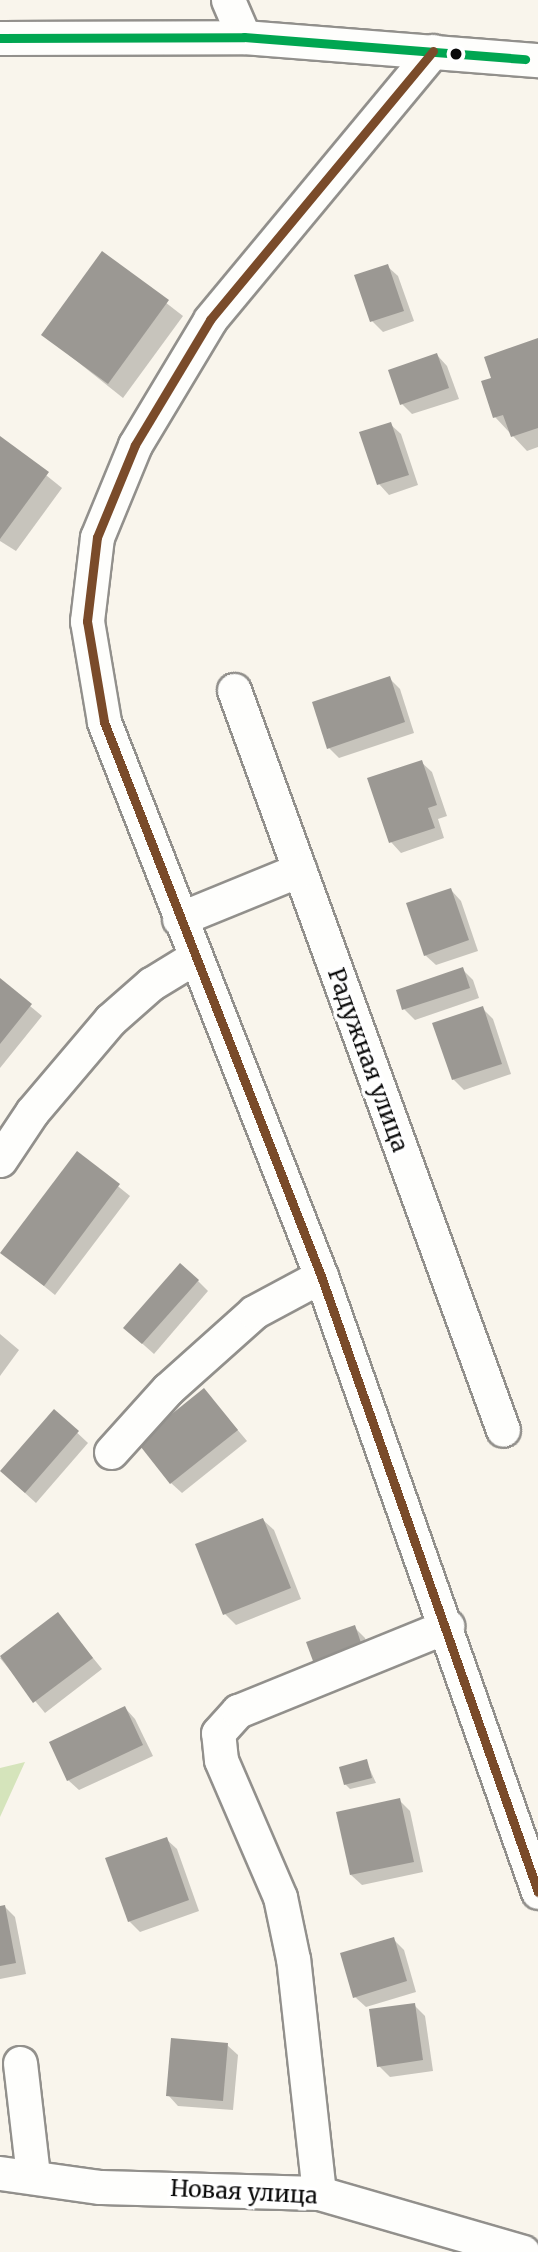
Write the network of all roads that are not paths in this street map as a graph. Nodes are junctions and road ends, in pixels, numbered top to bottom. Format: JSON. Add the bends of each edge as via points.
{"nodes":[{"id":1,"x":228,"y":0,"type":"edge"},
{"id":2,"x":244,"y":37,"type":"junction"},
{"id":3,"x":0,"y":38,"type":"edge"},
{"id":4,"x":433,"y":51,"type":"junction"},
{"id":5,"x":538,"y":60,"type":"edge"},
{"id":6,"x":234,"y":690,"type":"dead end"},
{"id":7,"x":299,"y":870,"type":"junction"},
{"id":8,"x":179,"y":919,"type":"junction"},
{"id":9,"x":195,"y":957,"type":"junction"},
{"id":10,"x":0,"y":1160,"type":"edge"},
{"id":11,"x":321,"y":1276,"type":"junction"},
{"id":12,"x":503,"y":1430,"type":"dead end"},
{"id":13,"x":111,"y":1452,"type":"dead end"},
{"id":14,"x":447,"y":1626,"type":"junction"},
{"id":15,"x":537,"y":1886,"type":"edge"},
{"id":16,"x":20,"y":2063,"type":"dead end"},
{"id":17,"x":0,"y":2173,"type":"edge"},
{"id":18,"x":33,"y":2176,"type":"junction"},
{"id":19,"x":319,"y":2193,"type":"junction"},
{"id":20,"x":523,"y":2252,"type":"edge"}],
"edges":[{"from":1,"to":2,"type":"street"},
{"from":2,"to":3,"type":"street"},
{"from":2,"to":4,"type":"street"},
{"from":4,"to":5,"type":"street"},
{"from":4,"to":8,"type":"street","via":[[210,320],[135,445],[97,537],[87,621],[104,722]]},
{"from":6,"to":7,"type":"street","name":"Радужная улица"},
{"from":7,"to":8,"type":"street"},
{"from":7,"to":12,"type":"street","name":"Радужная улица"},
{"from":8,"to":9,"type":"street"},
{"from":9,"to":10,"type":"street","via":[[151,984],[110,1020],[32,1112]]},
{"from":9,"to":11,"type":"street"},
{"from":11,"to":13,"type":"street","via":[[254,1312],[168,1389]]},
{"from":11,"to":14,"type":"street"},
{"from":14,"to":15,"type":"street"},
{"from":14,"to":19,"type":"street","via":[[238,1711],[218,1733],[221,1760],[261,1846],[283,1909],[293,1959]]},
{"from":16,"to":18,"type":"street"},
{"from":17,"to":18,"type":"street","name":"Новая улица"},
{"from":18,"to":19,"type":"street","name":"Новая улица","via":[[100,2187]]},
{"from":19,"to":20,"type":"street","name":"Новая улица"}]}
